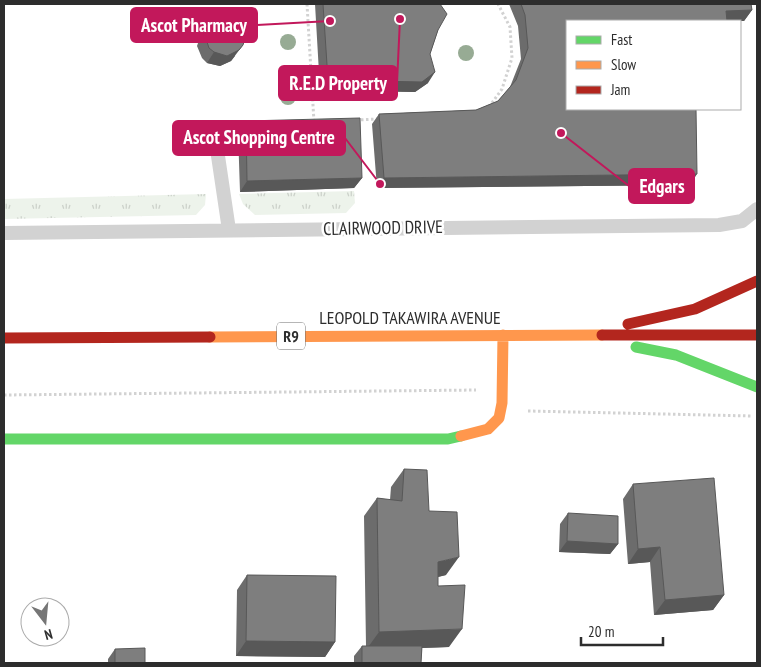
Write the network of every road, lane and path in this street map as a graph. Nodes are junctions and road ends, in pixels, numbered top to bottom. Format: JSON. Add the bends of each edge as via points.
{"nodes":[{"id":1,"x":307,"y":4,"type":"edge"},
{"id":2,"x":498,"y":4,"type":"edge"},
{"id":3,"x":487,"y":109,"type":"edge"},
{"id":4,"x":380,"y":119,"type":"edge"},
{"id":5,"x":352,"y":121,"type":"edge"},
{"id":6,"x":323,"y":122,"type":"edge"},
{"id":7,"x":250,"y":125,"type":"edge"},
{"id":8,"x":222,"y":126,"type":"dead end"},
{"id":9,"x":218,"y":156,"type":"dead end"},
{"id":10,"x":757,"y":209,"type":"edge"},
{"id":11,"x":229,"y":230,"type":"junction"},
{"id":12,"x":4,"y":232,"type":"edge"},
{"id":13,"x":757,"y":281,"type":"edge"},
{"id":14,"x":578,"y":334,"type":"junction"},
{"id":15,"x":503,"y":335,"type":"junction"},
{"id":16,"x":757,"y":335,"type":"edge"},
{"id":17,"x":4,"y":338,"type":"edge"},
{"id":18,"x":757,"y":387,"type":"edge"},
{"id":19,"x":502,"y":389,"type":"junction"},
{"id":20,"x":4,"y":395,"type":"edge"},
{"id":21,"x":757,"y":416,"type":"edge"},
{"id":22,"x":4,"y":439,"type":"edge"}],
"edges":[{"from":1,"to":6,"type":"path","via":[[314,122]]},
{"from":2,"to":3,"type":"path","via":[[510,27],[512,58],[502,88]]},
{"from":4,"to":5,"type":"path"},
{"from":7,"to":8,"type":"path"},
{"from":9,"to":11,"type":"lane"},
{"from":10,"to":11,"type":"lane","name":"CLAIRWOOD DRIVE","via":[[742,221],[720,225]]},
{"from":11,"to":12,"type":"lane","name":"CLAIRWOOD DRIVE"},
{"from":13,"to":14,"type":"main road","via":[[695,309]]},
{"from":14,"to":15,"type":"main road","name":"LEOPOLD TAKAWIRA AVENUE","number":"R9"},
{"from":14,"to":16,"type":"main road","name":"LEOPOLD TAKAWIRA AVENUE","number":"R9"},
{"from":14,"to":18,"type":"main road","via":[[676,355]]},
{"from":15,"to":17,"type":"main road","name":"LEOPOLD TAKAWIRA AVENUE","number":"R9"},
{"from":15,"to":19,"type":"main road"},
{"from":19,"to":20,"type":"path"},
{"from":19,"to":21,"type":"path","via":[[523,411]]},
{"from":19,"to":22,"type":"main road","via":[[499,418],[488,429],[448,439]]}]}
